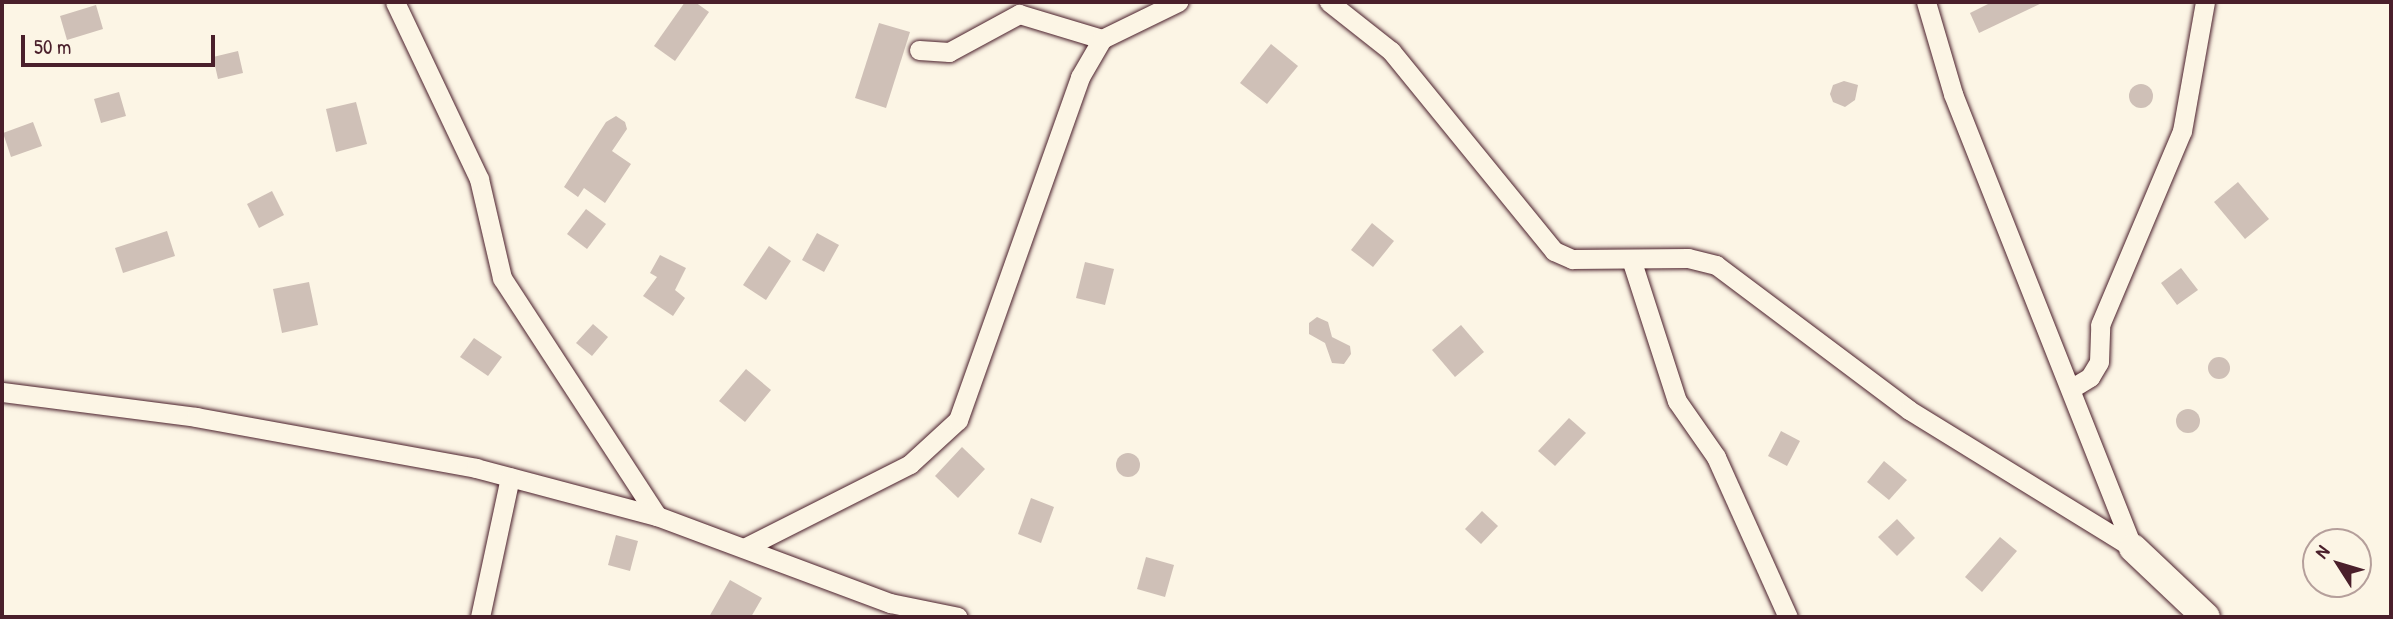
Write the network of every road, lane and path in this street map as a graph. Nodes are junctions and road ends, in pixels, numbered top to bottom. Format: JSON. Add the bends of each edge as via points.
{"nodes":[{"id":1,"x":395,"y":2,"type":"edge"},
{"id":2,"x":1178,"y":2,"type":"edge"},
{"id":3,"x":1329,"y":2,"type":"edge"},
{"id":4,"x":1926,"y":2,"type":"edge"},
{"id":5,"x":2205,"y":2,"type":"edge"},
{"id":6,"x":1102,"y":39,"type":"junction"},
{"id":7,"x":919,"y":50,"type":"dead end"},
{"id":8,"x":1632,"y":262,"type":"junction"},
{"id":9,"x":2072,"y":387,"type":"junction"},
{"id":10,"x":2,"y":392,"type":"edge"},
{"id":11,"x":510,"y":477,"type":"junction"},
{"id":12,"x":656,"y":516,"type":"junction"},
{"id":13,"x":744,"y":548,"type":"junction"},
{"id":14,"x":2133,"y":548,"type":"junction"},
{"id":15,"x":480,"y":617,"type":"edge"},
{"id":16,"x":958,"y":617,"type":"edge"},
{"id":17,"x":1788,"y":617,"type":"edge"},
{"id":18,"x":2206,"y":617,"type":"edge"}],
"edges":[{"from":1,"to":12,"type":"street","via":[[479,179],[502,278]]},
{"from":2,"to":6,"type":"street"},
{"from":3,"to":8,"type":"street","via":[[1391,51],[1554,251],[1572,259]]},
{"from":4,"to":9,"type":"street","via":[[1953,94]]},
{"from":5,"to":9,"type":"street","via":[[2182,131],[2100,324],[2099,362],[2090,377]]},
{"from":6,"to":7,"type":"street","via":[[1019,14],[949,52]]},
{"from":6,"to":13,"type":"street","via":[[1080,77],[958,420],[910,464]]},
{"from":8,"to":14,"type":"street","via":[[1688,258],[1716,265],[1909,411]]},
{"from":8,"to":17,"type":"street","via":[[1677,401],[1716,457]]},
{"from":9,"to":14,"type":"street"},
{"from":10,"to":11,"type":"street","via":[[197,416]]},
{"from":11,"to":12,"type":"street"},
{"from":11,"to":15,"type":"street"},
{"from":12,"to":13,"type":"street"},
{"from":13,"to":16,"type":"street","via":[[890,603]]},
{"from":14,"to":18,"type":"main road"}]}
